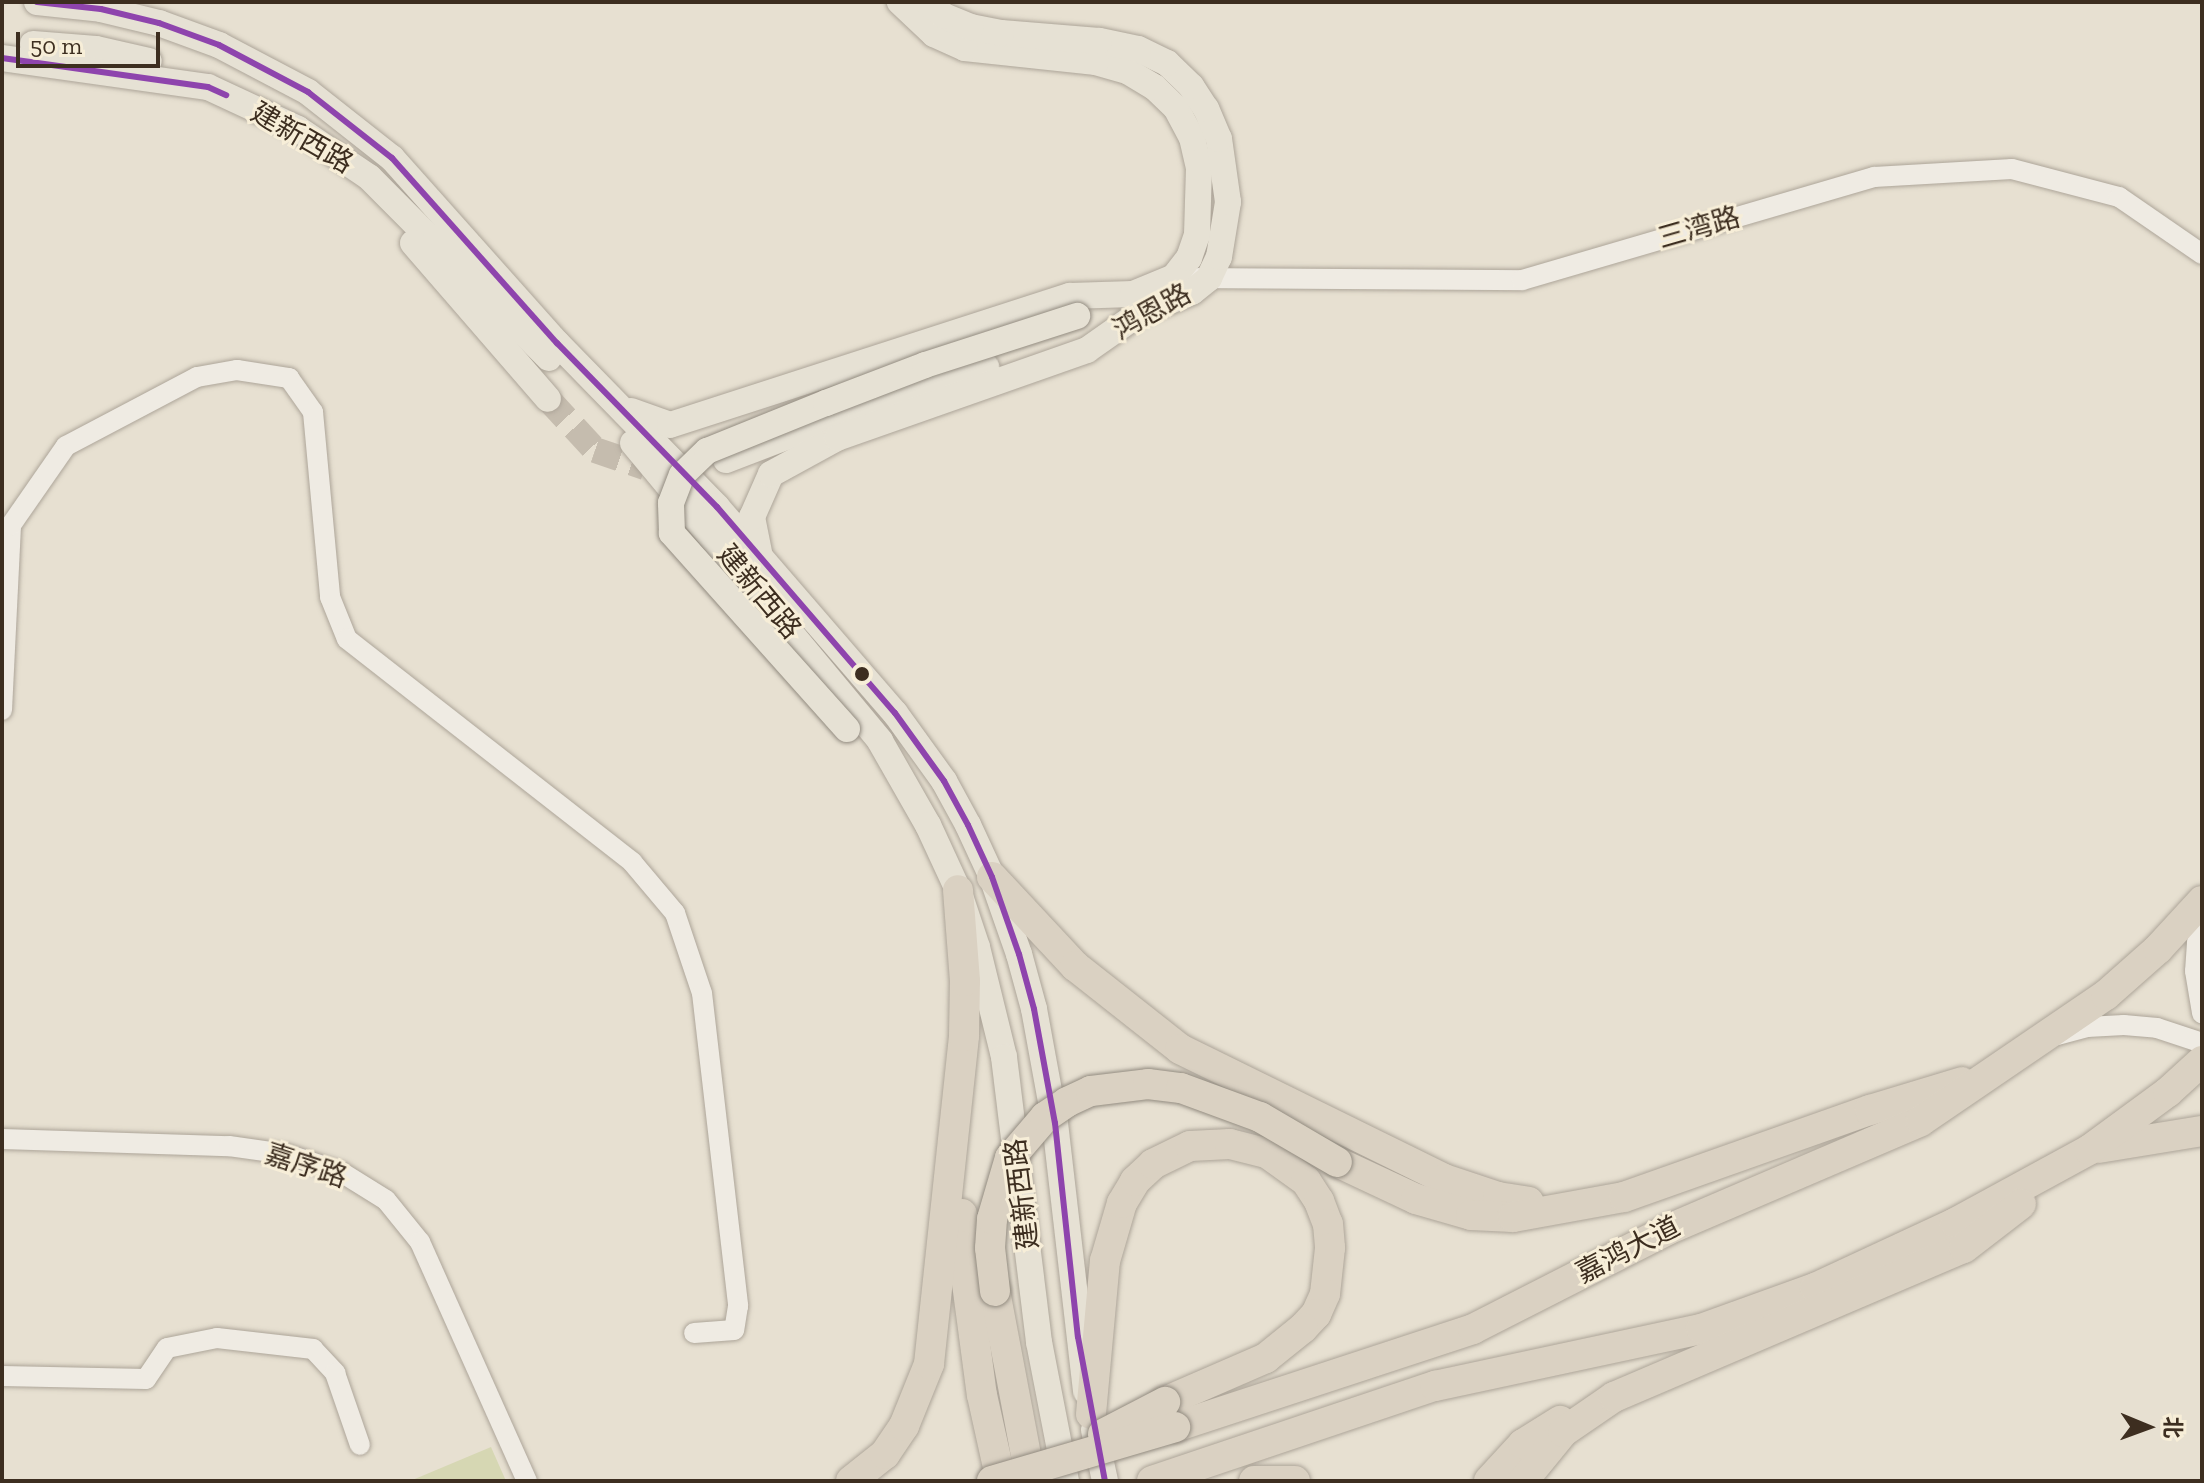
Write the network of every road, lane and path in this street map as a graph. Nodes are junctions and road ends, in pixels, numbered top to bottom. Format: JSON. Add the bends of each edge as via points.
{"nodes":[{"id":1,"x":37,"y":2,"type":"edge"},
{"id":2,"x":900,"y":2,"type":"edge"},
{"id":3,"x":927,"y":2,"type":"edge"},
{"id":4,"x":2,"y":42,"type":"edge"},
{"id":5,"x":2,"y":58,"type":"edge"},
{"id":6,"x":208,"y":87,"type":"junction"},
{"id":7,"x":369,"y":177,"type":"junction"},
{"id":8,"x":2202,"y":254,"type":"edge"},
{"id":9,"x":1174,"y":277,"type":"junction"},
{"id":10,"x":1209,"y":278,"type":"junction"},
{"id":11,"x":1136,"y":304,"type":"junction"},
{"id":12,"x":548,"y":399,"type":"tunnel mouth"},
{"id":13,"x":626,"y":410,"type":"junction"},
{"id":14,"x":726,"y":460,"type":"dead end"},
{"id":15,"x":761,"y":561,"type":"junction"},
{"id":16,"x":2,"y":710,"type":"edge"},
{"id":17,"x":928,"y":825,"type":"junction"},
{"id":18,"x":992,"y":877,"type":"junction"},
{"id":19,"x":958,"y":890,"type":"junction"},
{"id":20,"x":2202,"y":901,"type":"edge"},
{"id":21,"x":2202,"y":931,"type":"edge"},
{"id":22,"x":2202,"y":1013,"type":"edge"},
{"id":23,"x":964,"y":1036,"type":"junction"},
{"id":24,"x":2044,"y":1038,"type":"junction"},
{"id":25,"x":2202,"y":1043,"type":"edge"},
{"id":26,"x":2202,"y":1061,"type":"edge"},
{"id":27,"x":1995,"y":1072,"type":"junction"},
{"id":28,"x":2202,"y":1131,"type":"edge"},
{"id":29,"x":2,"y":1139,"type":"edge"},
{"id":30,"x":2089,"y":1150,"type":"junction"},
{"id":31,"x":1575,"y":1208,"type":"junction"},
{"id":32,"x":694,"y":1333,"type":"dead end"},
{"id":33,"x":2,"y":1376,"type":"edge"},
{"id":34,"x":1614,"y":1397,"type":"junction"},
{"id":35,"x":1091,"y":1414,"type":"junction"},
{"id":36,"x":1170,"y":1414,"type":"junction"},
{"id":37,"x":360,"y":1445,"type":"dead end"},
{"id":38,"x":1034,"y":1474,"type":"edge"},
{"id":39,"x":527,"y":1481,"type":"edge"},
{"id":40,"x":851,"y":1481,"type":"edge"},
{"id":41,"x":992,"y":1481,"type":"edge"},
{"id":42,"x":1001,"y":1481,"type":"edge"},
{"id":43,"x":1066,"y":1481,"type":"edge"},
{"id":44,"x":1105,"y":1481,"type":"edge"},
{"id":45,"x":1152,"y":1481,"type":"edge"},
{"id":46,"x":1254,"y":1481,"type":"edge"},
{"id":47,"x":1295,"y":1481,"type":"edge"},
{"id":48,"x":1489,"y":1481,"type":"edge"},
{"id":49,"x":1523,"y":1481,"type":"edge"}],
"edges":[{"from":1,"to":13,"type":"main road","name":"建新西路","via":[[159,23],[219,45],[308,92],[392,158],[557,343]]},
{"from":2,"to":9,"type":"main road","name":"鸿恩路","via":[[934,34],[965,48],[1096,62],[1127,71],[1176,108],[1192,138],[1200,205],[1189,258]]},
{"from":3,"to":10,"type":"main road","name":"鸿恩路","via":[[971,27],[1138,49],[1167,63],[1191,86],[1219,139],[1226,170],[1224,233]]},
{"from":4,"to":6,"type":"main road","via":[[96,49],[152,61]]},
{"from":5,"to":6,"type":"main road","name":"建新西路"},
{"from":6,"to":7,"type":"main road","name":"建新西路","via":[[298,129]]},
{"from":7,"to":12,"type":"main road","via":[[416,247]]},
{"from":7,"to":17,"type":"main road","name":"建新西路","via":[[640,450],[854,706]]},
{"from":8,"to":10,"type":"street","name":"三湾路","via":[[2119,197],[2012,169],[1874,177],[1522,280]]},
{"from":9,"to":10,"type":"street","name":"三湾路"},
{"from":9,"to":11,"type":"main road","name":"鸿恩路"},
{"from":10,"to":11,"type":"main road","name":"鸿恩路","via":[[1192,292]]},
{"from":11,"to":13,"type":"main road","name":"鸿恩路","via":[[1070,296],[670,425]]},
{"from":11,"to":14,"type":"main road"},
{"from":11,"to":15,"type":"main road","name":"鸿恩路","via":[[1087,350],[837,438],[771,474],[752,517]]},
{"from":11,"to":17,"type":"main road","bridge":true,"via":[[1077,316],[925,365],[707,451],[682,475],[671,503],[672,533]]},
{"from":13,"to":15,"type":"main road","name":"建新西路"},
{"from":15,"to":18,"type":"main road","name":"建新西路","via":[[895,713],[944,781]]},
{"from":16,"to":32,"type":"street","via":[[11,525],[66,446],[197,377],[237,370],[289,378],[313,412],[330,597],[347,639],[632,862],[675,913],[702,993],[738,1306],[734,1330]]},
{"from":17,"to":19,"type":"main road","name":"建新西路"},
{"from":18,"to":31,"type":"highway","via":[[1075,966],[1180,1049],[1444,1179],[1498,1197]]},
{"from":18,"to":35,"type":"main road","name":"建新西路","via":[[1023,968],[1045,1067]]},
{"from":19,"to":23,"type":"highway"},
{"from":19,"to":43,"type":"main road","name":"建新西路","via":[[1004,1057],[1043,1368]]},
{"from":20,"to":24,"type":"highway","name":"嘉鸿大道","via":[[2106,995]]},
{"from":21,"to":22,"type":"street","via":[[2195,971]]},
{"from":23,"to":40,"type":"highway","via":[[929,1364],[904,1426],[885,1454]]},
{"from":23,"to":42,"type":"highway","via":[[962,1246],[982,1395]]},
{"from":24,"to":25,"type":"street","via":[[2124,1025],[2157,1028]]},
{"from":24,"to":27,"type":"highway","name":"嘉鸿大道"},
{"from":26,"to":30,"type":"highway"},
{"from":27,"to":31,"type":"highway","via":[[1624,1197]]},
{"from":27,"to":36,"type":"highway","name":"嘉鸿大道","via":[[1921,1121],[1667,1230],[1473,1329]]},
{"from":28,"to":30,"type":"highway"},
{"from":29,"to":39,"type":"street","name":"嘉序路","via":[[229,1146],[286,1154],[341,1172],[386,1200],[420,1242]]},
{"from":30,"to":34,"type":"highway","via":[[1964,1248]]},
{"from":30,"to":45,"type":"highway","via":[[1887,1257],[1741,1317],[1435,1386]]},
{"from":31,"to":38,"type":"highway","bridge":true,"via":[[1513,1217],[1471,1215],[1416,1199],[1337,1162],[1260,1117],[1181,1088],[1148,1084],[1091,1091],[1067,1102],[1045,1117],[1010,1158],[992,1219],[995,1291]]},
{"from":33,"to":37,"type":"street","via":[[146,1379],[167,1348],[217,1338],[313,1349],[335,1373]]},
{"from":34,"to":48,"type":"highway","via":[[1541,1431]]},
{"from":34,"to":49,"type":"highway","via":[[1563,1432]]},
{"from":35,"to":36,"type":"highway","via":[[1105,1261],[1122,1203],[1135,1181],[1161,1159],[1190,1146],[1230,1144],[1267,1153],[1306,1181],[1319,1201],[1330,1248],[1325,1294],[1303,1328],[1266,1358]]},
{"from":35,"to":44,"type":"main road","name":"建新西路"},
{"from":36,"to":38,"type":"highway","name":"嘉鸿大道","bridge":true},
{"from":38,"to":41,"type":"highway","name":"嘉鸿大道","bridge":true},
{"from":46,"to":47,"type":"highway"}]}
